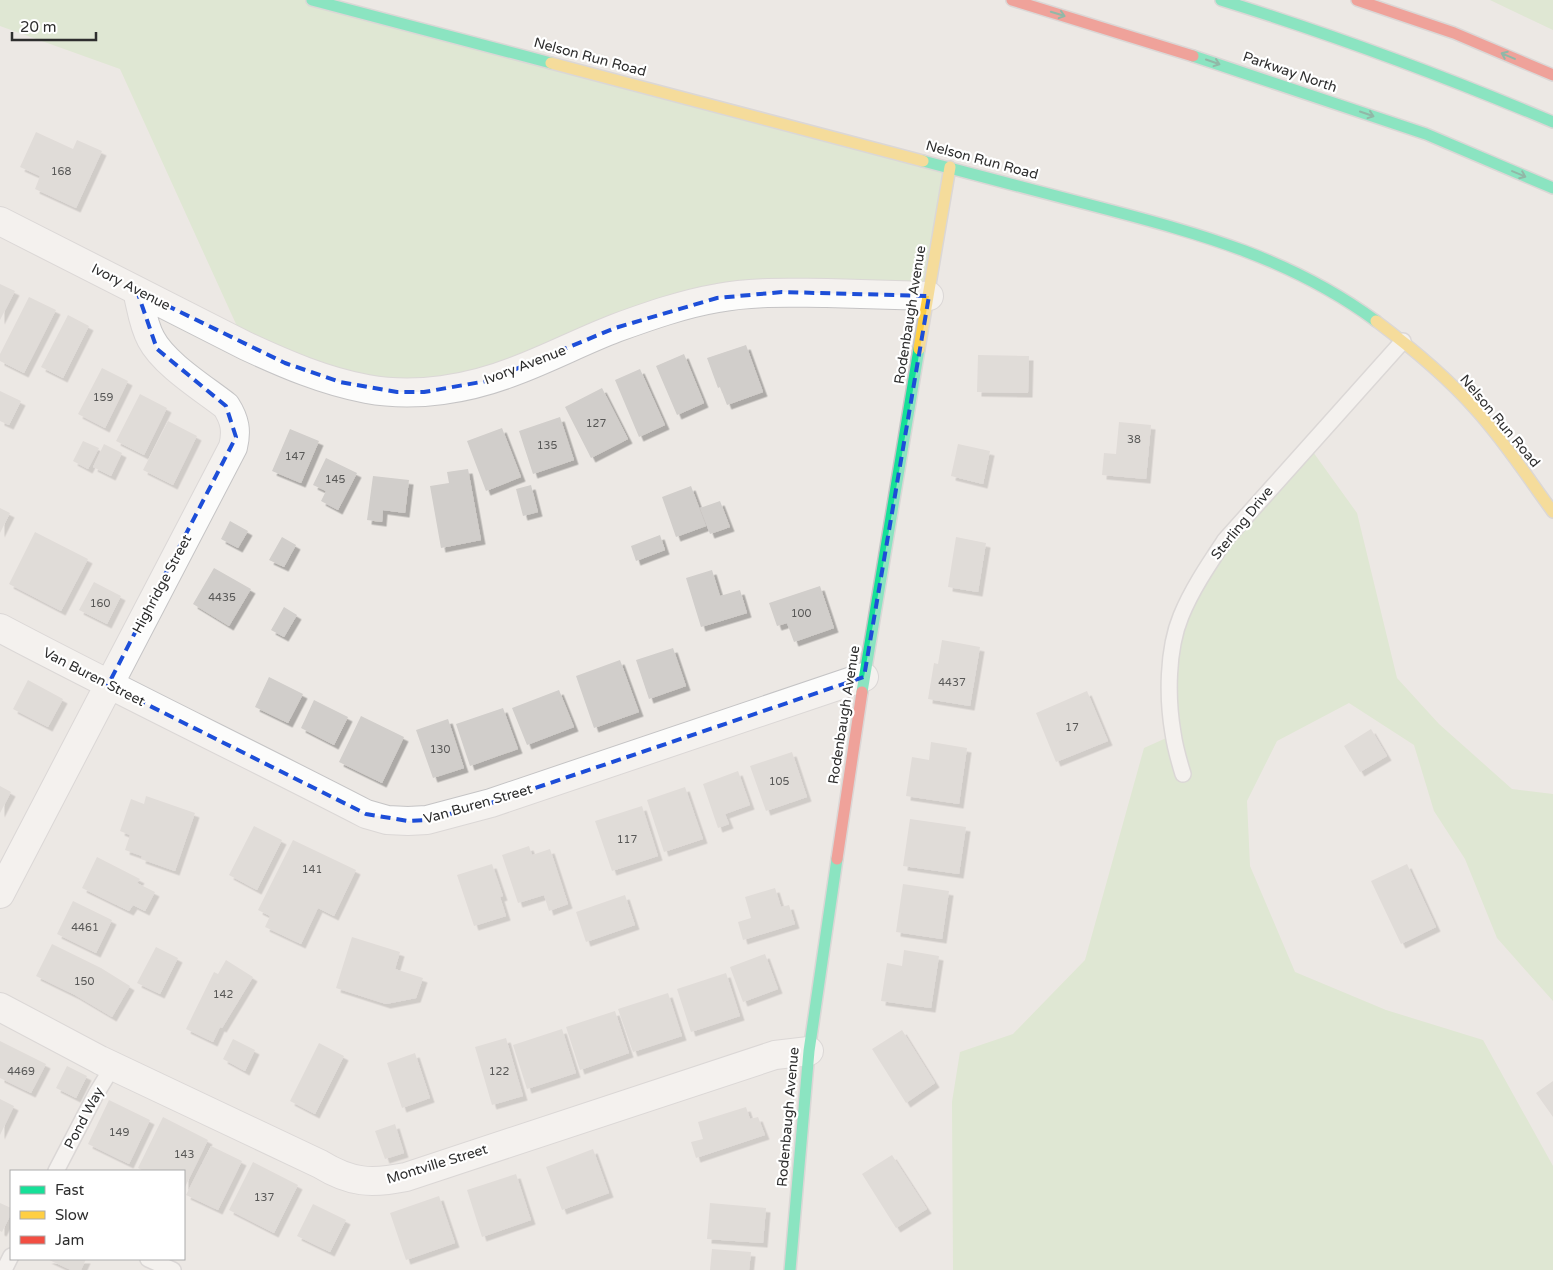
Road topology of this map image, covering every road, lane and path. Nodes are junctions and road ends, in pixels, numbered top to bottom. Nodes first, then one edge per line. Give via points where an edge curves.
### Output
1 (312, 0) edge
2 (1012, 0) edge
3 (1221, 0) edge
4 (1357, 0) edge
5 (1553, 75) edge
6 (1553, 122) edge
7 (950, 167) junction
8 (1553, 188) edge
9 (0, 222) edge
10 (137, 290) junction
11 (929, 296) junction
12 (1403, 341) junction
13 (1553, 512) edge
14 (0, 628) edge
15 (864, 677) junction
16 (108, 685) junction
17 (1183, 774) dead end
18 (0, 894) edge
19 (0, 1007) edge
20 (809, 1051) junction
21 (113, 1066) junction
22 (57, 1170) edge
23 (10, 1258) edge
24 (150, 1260) edge
25 (4, 1270) edge
26 (173, 1270) edge
27 (790, 1270) edge

1 - 7 main road, Nelson Run Road
2 -> 8 main road, Parkway North via 1152,42 1426,134
3 - 6 main road via 1387,56
5 -> 4 main road via 1454,33
7 - 11 main road, Rodenbaugh Avenue
7 - 12 main road, Nelson Run Road via 1182,229 1254,254 1335,294
9 - 10 street, Ivory Avenue
10 - 11 street, Ivory Avenue via 285,363 340,382 397,392 424,392 487,381 616,328 717,298 782,292
10 - 16 street, Highridge Street via 145,324 157,349 226,406 232,416 236,437 221,472
11 - 15 main road, Rodenbaugh Avenue
12 - 13 main road, Nelson Run Road via 1466,399
12 - 17 lane, Sterling Drive via 1224,540 1202,574 1181,617 1172,649 1169,705
14 - 16 street, Van Buren Street
15 - 16 street, Van Buren Street via 491,803 427,820 408,821 366,814
15 - 20 main road, Rodenbaugh Avenue
16 - 18 street, Highridge Street
19 - 21 street, Montville Street
20 - 21 street, Montville Street via 775,1055 415,1174 381,1181 339,1175
20 - 27 main road, Rodenbaugh Avenue
21 - 22 lane, Pond Way
23 - 25 lane
24 - 26 lane

